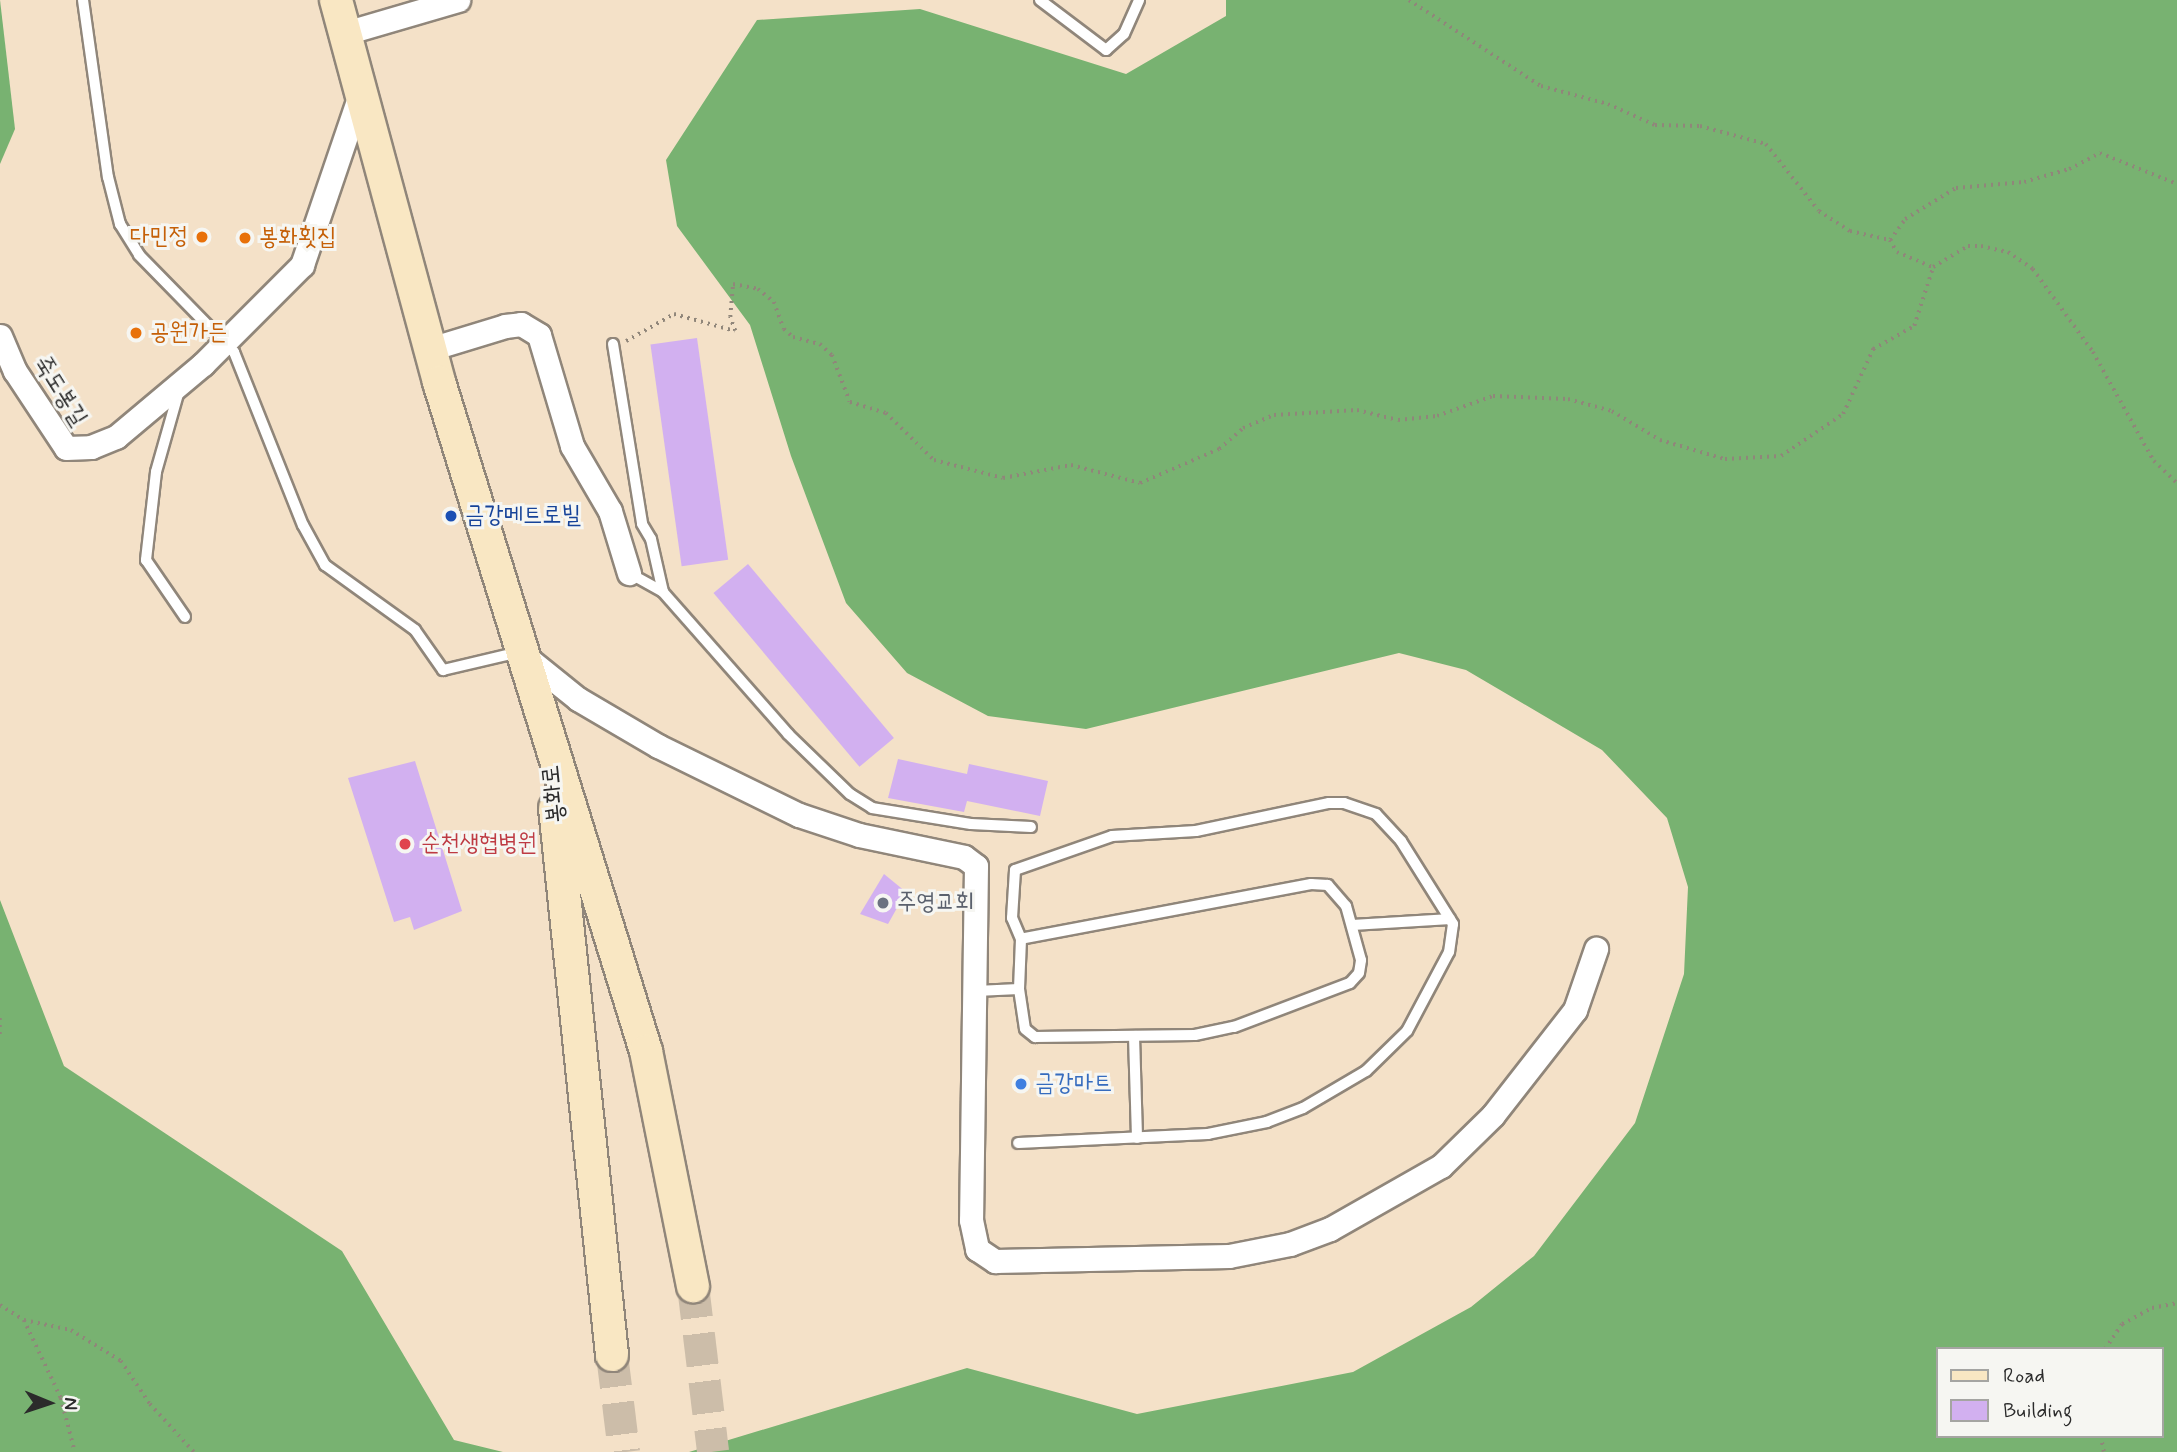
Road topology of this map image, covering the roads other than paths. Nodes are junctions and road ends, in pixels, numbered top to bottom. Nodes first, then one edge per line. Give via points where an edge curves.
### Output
1 (83, 0) edge
2 (336, 0) edge
3 (458, 0) edge
4 (1040, 0) edge
5 (1139, 0) edge
6 (345, 33) junction
7 (361, 92) junction
8 (0, 336) edge
9 (227, 341) junction
10 (613, 346) road end
11 (430, 349) junction
12 (180, 384) junction
13 (629, 573) joint
14 (663, 592) junction
15 (185, 617) dead end
16 (520, 652) junction
17 (549, 747) junction
18 (1031, 827) dead end
19 (1450, 919) junction
20 (1353, 925) junction
21 (1021, 939) junction
22 (1596, 949) dead end
23 (1019, 989) junction
24 (976, 991) junction
25 (1134, 1036) junction
26 (1137, 1138) junction
27 (1018, 1143) dead end
28 (693, 1286) tunnel mouth
29 (612, 1355) tunnel mouth

1 - 9 lane via 108,177 120,224 166,284
2 - 6 main road
3 - 6 street
4 - 5 lane via 1106,50 1125,34
6 - 7 main road
7 - 9 street, 죽도봉길 via 302,265
7 - 11 main road
8 - 12 street, 죽도봉길 via 15,371 66,449 91,447 116,437
9 - 12 street, 죽도봉길
9 - 16 lane via 243,369 303,525 325,565 415,630 443,670
10 - 14 lane via 642,524 652,539
11 - 13 street via 505,326 521,324 539,335 572,446 610,511
11 - 16 main road
12 - 15 lane via 156,472 146,560
13 - 14 lane
14 - 18 lane via 789,734 850,794 872,808 971,824
16 - 17 main road
16 - 24 street via 578,699 658,746 799,815 859,835 964,857 975,866
17 - 28 main road, 봉화로 via 646,1051
17 - 29 main road, 봉화로
19 - 20 lane
19 - 21 lane via 1401,841 1376,814 1345,803 1329,803 1196,831 1112,836 1015,870 1012,918
19 - 26 lane via 1449,952 1430,993 1407,1031 1366,1071 1330,1094 1267,1122 1208,1134
20 - 21 lane via 1346,906 1328,884 1311,884
20 - 25 lane via 1361,960 1359,973 1350,983 1234,1027 1195,1035
21 - 23 lane
22 - 24 street via 1588,981 1561,1031 1493,1115 1441,1166 1330,1229 1290,1244 1229,1256 1010,1262 986,1258 976,1249 971,1235 969,1157
23 - 24 lane
23 - 25 lane via 1025,1029 1035,1037
25 - 26 lane
26 - 27 lane

